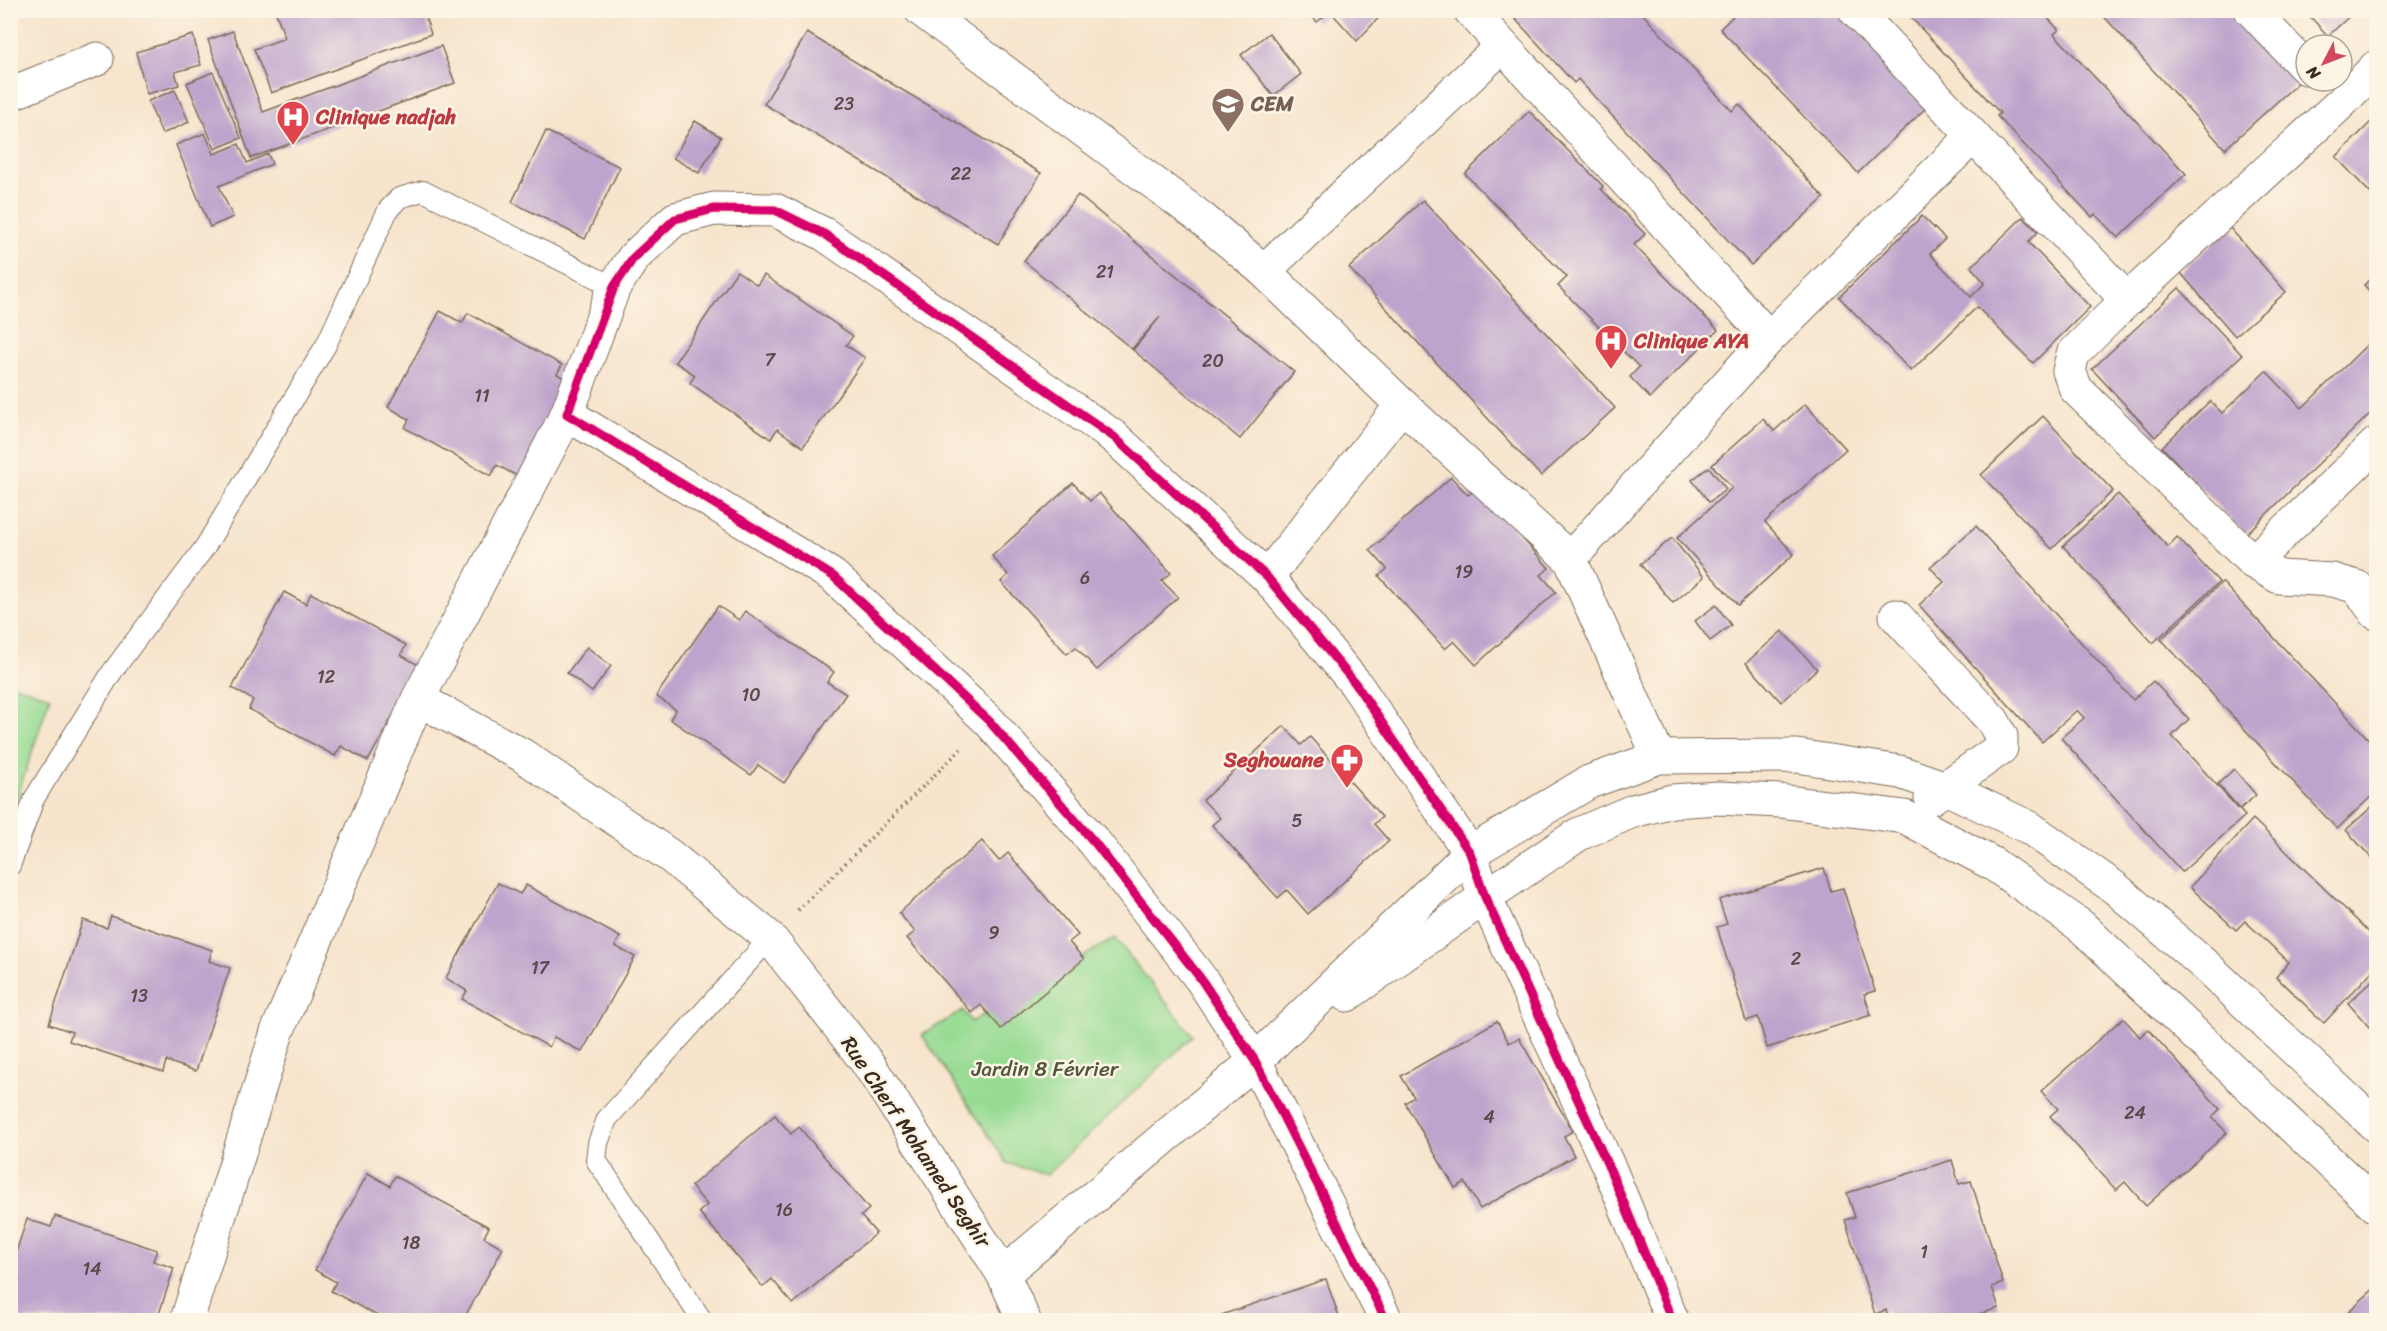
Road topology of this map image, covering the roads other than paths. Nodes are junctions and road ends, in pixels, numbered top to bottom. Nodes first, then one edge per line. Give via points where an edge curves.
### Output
1 (921, 10) edge
2 (1470, 10) edge
3 (1855, 10) edge
4 (2251, 10) edge
5 (1502, 46) junction
6 (2294, 55) edge
7 (97, 59) dead end
8 (2376, 67) edge
9 (2329, 93) edge
10 (10, 94) edge
11 (2340, 104) junction
12 (1972, 137) junction
13 (1264, 272) junction
14 (614, 287) junction
15 (2127, 300) junction
16 (1769, 338) junction
17 (1402, 405) junction
18 (567, 414) junction
19 (2376, 444) edge
20 (1570, 559) junction
21 (2253, 562) junction
22 (1267, 577) junction
23 (2376, 613) edge
24 (1896, 616) dead end
25 (418, 699) junction
26 (1659, 757) junction
27 (1946, 788) junction
28 (1905, 817) junction
29 (1470, 853) junction
30 (10, 866) edge
31 (1485, 897) junction
32 (770, 938) junction
33 (1256, 1060) junction
34 (2376, 1126) edge
35 (2376, 1206) edge
36 (1003, 1274) junction
37 (186, 1320) edge
38 (702, 1320) edge
39 (1024, 1320) edge
40 (1386, 1320) edge
41 (1672, 1320) edge

1 - 13 street via 1200,218
2 - 5 street
3 - 12 street
4 - 6 street
5 - 13 street
5 - 16 street
7 - 10 street
8 - 11 street
9 - 11 street
11 - 15 street
12 - 15 street
12 - 16 street
13 - 17 street
14 - 18 street
14 - 22 street via 634,257 675,219 714,208 775,210 824,234 1114,438
14 - 30 lane via 423,191 399,198 388,210 326,345 205,548 112,672 33,799
15 - 21 street via 2073,354 2069,371 2076,389
16 - 20 street
17 - 20 street
17 - 22 street
18 - 25 street
18 - 33 street via 833,576 989,721 1095,843 1201,979
19 - 21 street
20 - 26 street
21 - 23 street via 2279,577 2333,580 2357,587
22 - 29 street via 1355,683
24 - 27 street via 1993,721 2001,736 2001,748
25 - 32 street, Rue Cherf Mohamed Seghir via 522,755 571,788 670,856
25 - 37 street via 277,1032
26 - 27 street via 1797,756 1900,772
26 - 29 street via 1589,782
27 - 28 street
27 - 34 street via 2031,828 2115,888 2207,967
28 - 31 street via 1780,801 1672,801 1633,811 1580,834
28 - 35 street via 1993,864 2081,926
29 - 31 street
29 - 33 street
31 - 33 street
31 - 41 street via 1611,1172
32 - 36 street, Rue Cherf Mohamed Seghir via 869,1065
32 - 38 lane via 607,1119 598,1143 596,1160
33 - 36 street
33 - 40 street
36 - 39 street, Rue Cherf Mohamed Seghir

